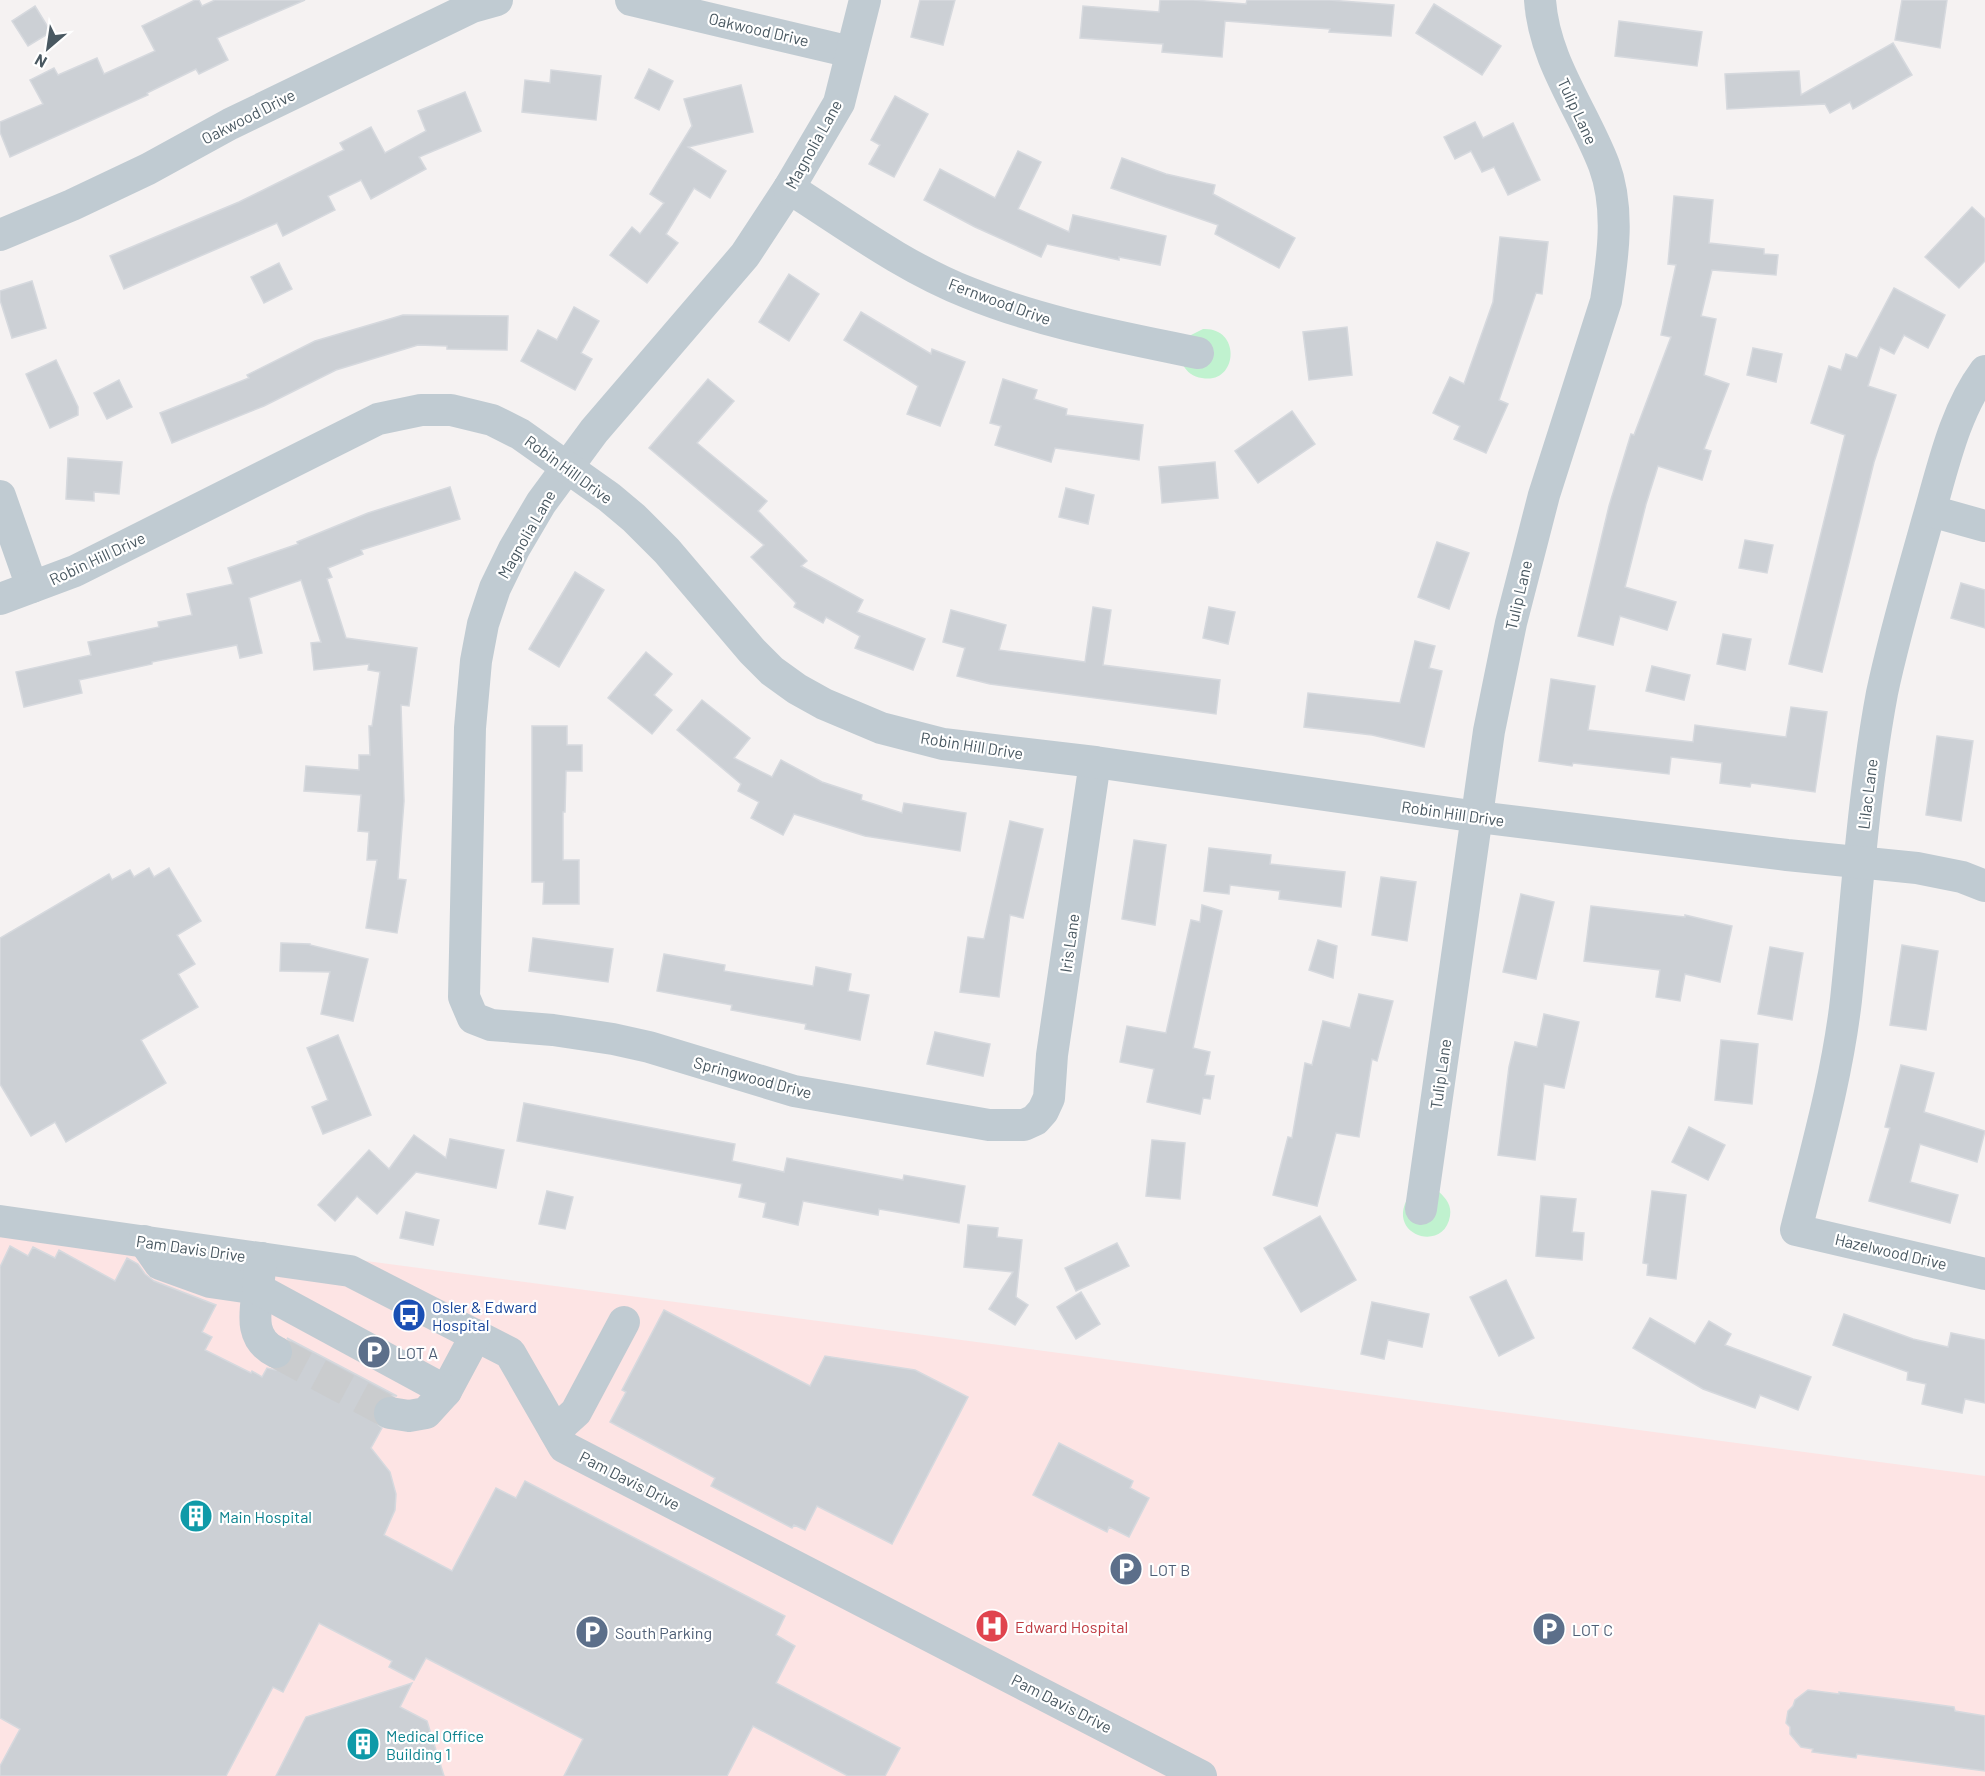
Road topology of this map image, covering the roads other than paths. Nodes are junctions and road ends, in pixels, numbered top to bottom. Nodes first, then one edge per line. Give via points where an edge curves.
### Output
1 (497, 0) edge
2 (631, 0) edge
3 (864, 0) edge
4 (1540, 0) edge
5 (851, 52) junction
6 (789, 188) junction
7 (0, 235) edge
8 (1198, 353) dead end
9 (1985, 371) edge
10 (568, 467) junction
11 (0, 496) edge
12 (1930, 511) junction
13 (1985, 526) edge
14 (32, 587) junction
15 (0, 599) edge
16 (1095, 762) junction
17 (1478, 817) junction
18 (1859, 862) junction
19 (1985, 886) edge
20 (473, 1018) joint
21 (1035, 1120) joint
22 (1421, 1209) dead end
23 (0, 1221) edge
24 (1796, 1230) joint
25 (1985, 1274) edge
26 (265, 1282) junction
27 (624, 1322) dead end
28 (476, 1335) junction
29 (276, 1352) tunnel mouth
30 (446, 1391) junction
31 (390, 1413) tunnel mouth
32 (555, 1431) junction
33 (1201, 1776) edge

1 - 7 street, Oakwood Drive via 472,7 230,124 82,201
2 - 5 street, Oakwood Drive
3 - 5 street, Magnolia Lane
4 - 17 street, Tulip Lane via 1541,18 1562,78 1604,166 1612,196 1612,268 1606,301 1544,495 1511,623 1489,732
5 - 6 street, Magnolia Lane via 839,102
6 - 8 street, Fernwood Drive via 912,265 967,293 1089,331
6 - 10 street, Magnolia Lane via 745,255
9 - 12 street, Lilac Lane via 1959,421
10 - 14 street, Robin Hill Drive via 492,420 451,410 402,413 378,419 331,441 75,571
10 - 16 street, Robin Hill Drive via 634,518 765,664 806,694 848,716 943,744
10 - 20 street, Magnolia Lane via 541,503 495,588 476,661 470,728 464,997
11 - 14 street
12 - 13 street
12 - 18 street, Lilac Lane via 1882,693
14 - 15 street, Robin Hill Drive
16 - 17 street, Robin Hill Drive
16 - 21 street, Iris Lane via 1049,1098
17 - 18 street, Robin Hill Drive
17 - 22 street, Tulip Lane
18 - 19 street, Robin Hill Drive via 1917,868
18 - 24 street, Lilac Lane via 1846,1000 1834,1076
20 - 21 street, Springwood Drive via 491,1025 553,1030 650,1047 794,1091 989,1125 1024,1125
23 - 26 street, Pam Davis Drive via 144,1242
24 - 25 street, Hazelwood Drive
26 - 28 street, Pam Davis Drive via 350,1271
26 - 29 street via 254,1321 260,1338
26 - 30 street via 349,1338
27 - 32 street via 576,1412
28 - 30 street
28 - 32 street, Pam Davis Drive via 510,1353
30 - 31 street via 426,1413
32 - 33 street, Pam Davis Drive via 564,1447

